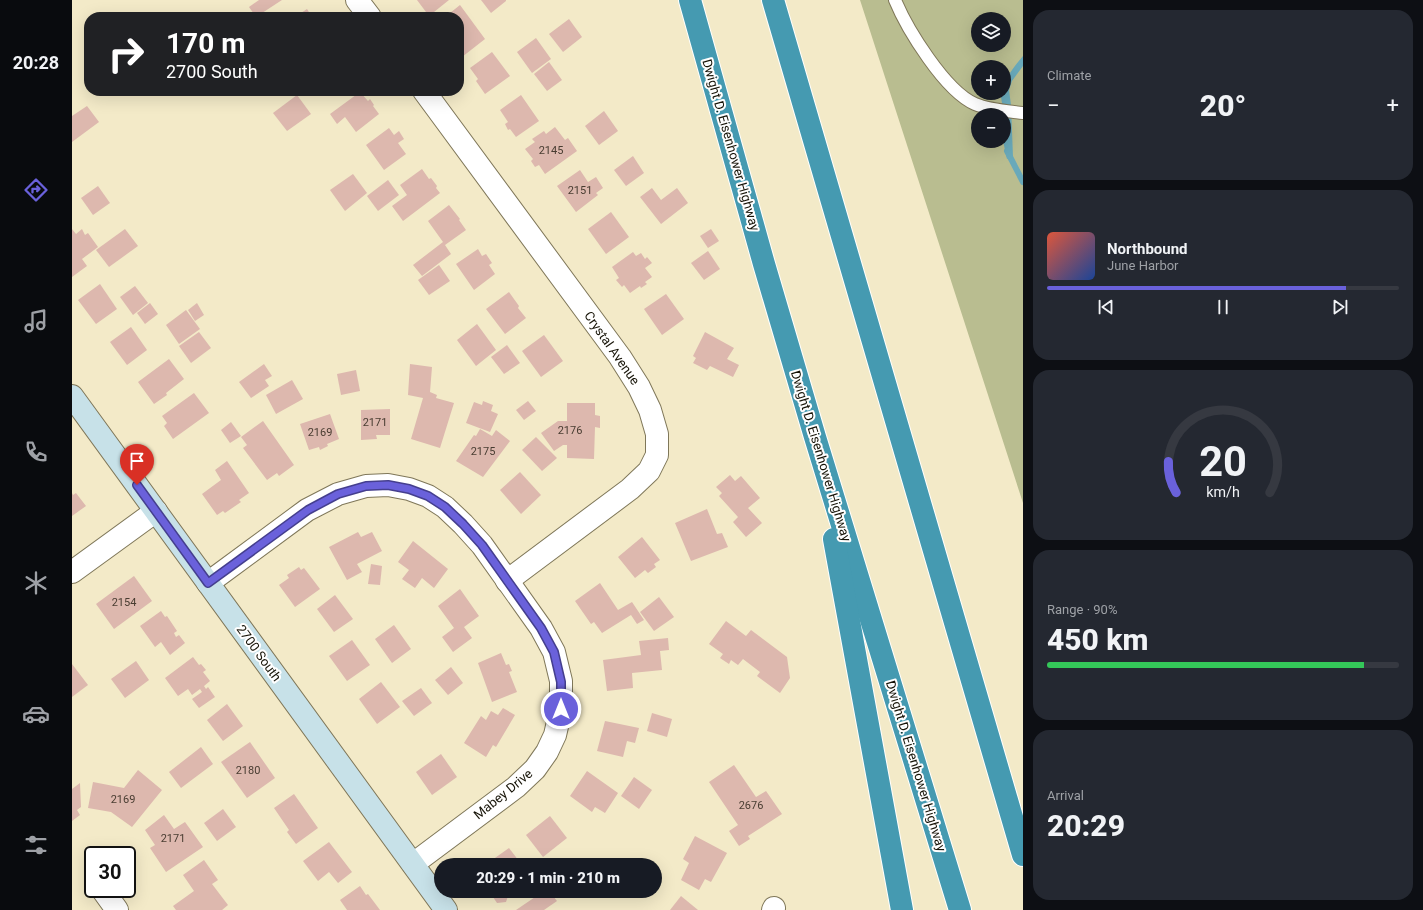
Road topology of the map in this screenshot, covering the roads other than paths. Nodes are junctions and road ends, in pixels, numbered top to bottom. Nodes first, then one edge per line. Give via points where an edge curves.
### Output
1 (358, 0) edge
2 (690, 0) edge
3 (773, 0) edge
4 (895, 0) edge
5 (366, 12) edge
6 (428, 96) edge
7 (1023, 113) edge
8 (72, 396) edge
9 (815, 437) junction
10 (156, 511) junction
11 (72, 572) edge
12 (507, 581) junction
13 (208, 583) junction
14 (1023, 855) edge
15 (413, 864) junction
16 (108, 898) edge
17 (117, 910) edge
18 (446, 910) edge
19 (902, 910) edge
20 (960, 910) edge

1 - 5 street
2 - 9 highway, Dwight D. Eisenhower Highway
3 - 14 highway
4 - 7 lane via 915,38 934,66 965,98 985,107
6 - 12 street, Crystal Avenue via 620,357 645,398 657,434 658,455 649,471 630,489
8 - 10 street, 2700 South
9 - 19 highway
9 - 20 highway, Dwight D. Eisenhower Highway
10 - 11 street
10 - 13 street, 2700 South
12 - 13 street, Mabey Drive via 482,545 445,507 428,496 388,485 366,486 338,494 308,510
12 - 15 street, Mabey Drive via 541,628 554,652 561,682 561,709 555,735 535,769 516,787
13 - 15 street, 2700 South
15 - 18 street, 2700 South
16 - 17 street

